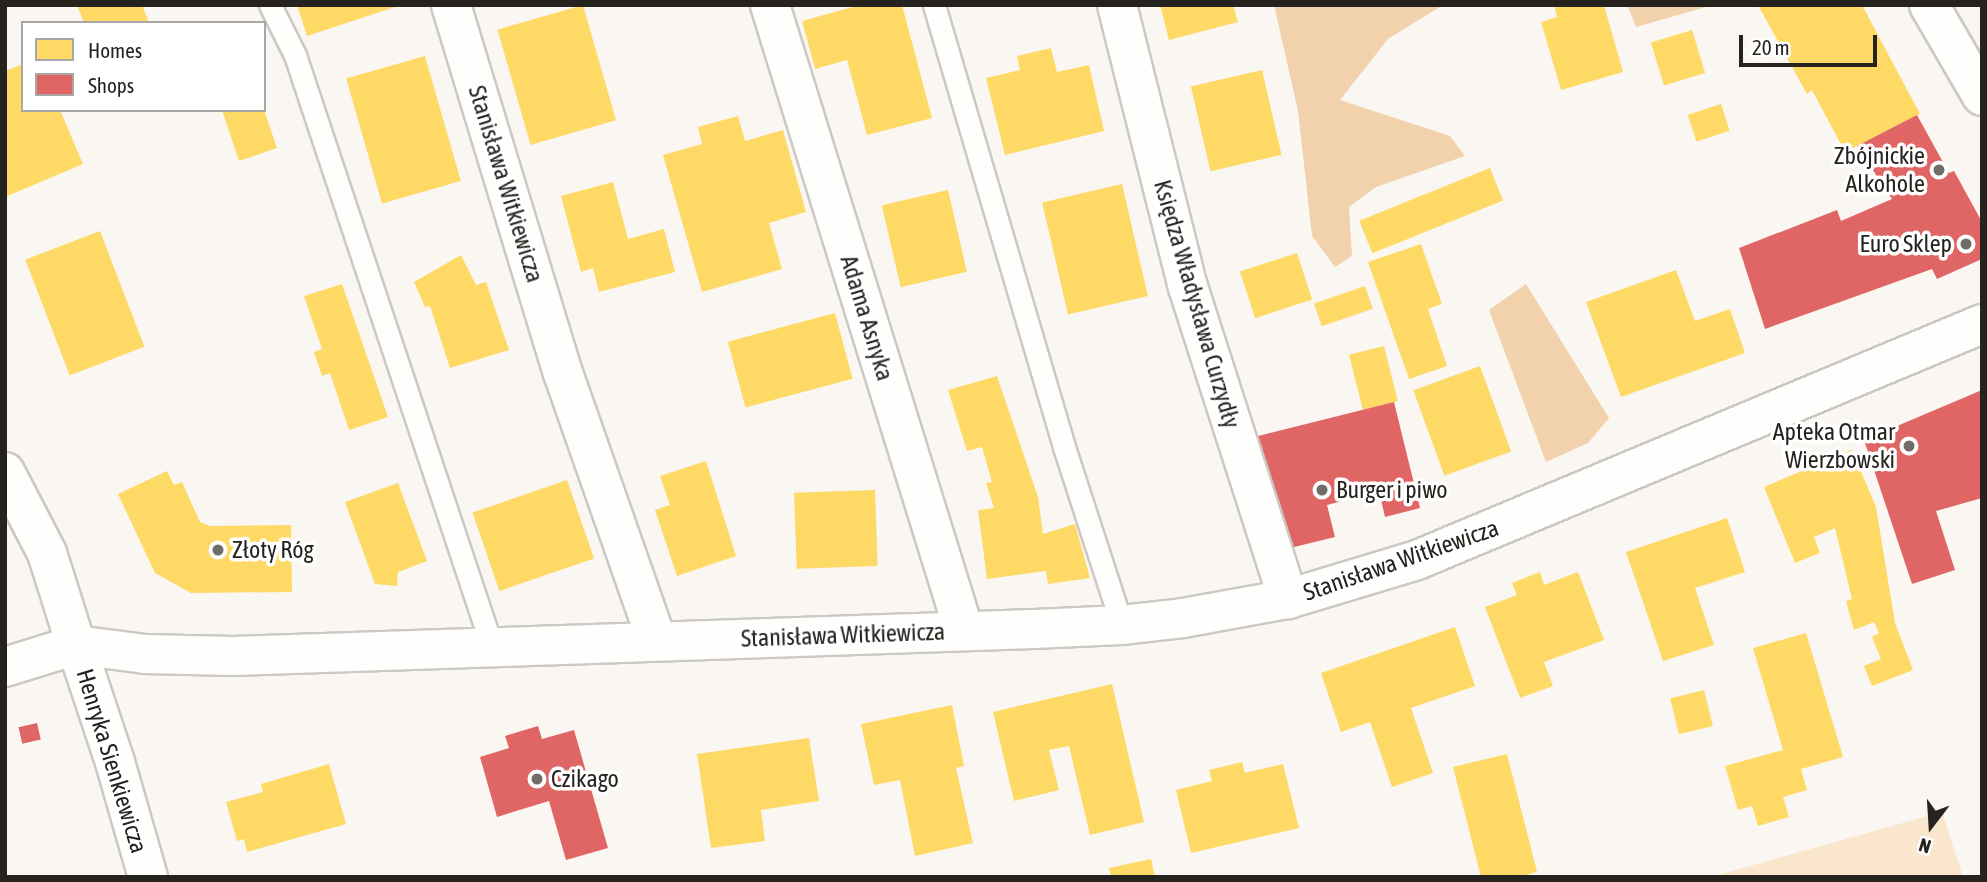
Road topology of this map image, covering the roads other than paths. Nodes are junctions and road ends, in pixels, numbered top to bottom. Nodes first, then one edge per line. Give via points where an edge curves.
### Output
1 (270, 5) edge
2 (451, 5) edge
3 (770, 5) edge
4 (934, 5) edge
5 (1117, 5) edge
6 (1928, 5) edge
7 (1982, 96) edge
8 (1982, 324) edge
9 (5, 472) edge
10 (1288, 599) junction
11 (1122, 625) junction
12 (964, 631) junction
13 (657, 641) junction
14 (76, 645) junction
15 (492, 648) junction
16 (5, 667) edge
17 (148, 877) edge

1 - 15 lane via 295,55
2 - 13 street, Stanisława Witkiewicza via 564,373
3 - 12 street, Adama Asnyka
4 - 11 lane via 1064,447
5 - 10 street, Księdza Władysława Curzydły via 1188,287
6 - 7 street
8 - 10 street, Stanisława Witkiewicza via 1417,560
9 - 14 street, Henryka Sienkiewicza via 47,553
10 - 11 street, Stanisława Witkiewicza
11 - 12 street, Stanisława Witkiewicza
12 - 13 street, Stanisława Witkiewicza
13 - 15 street, Stanisława Witkiewicza
14 - 15 street, Stanisława Witkiewicza via 145,654 233,656
14 - 16 street
14 - 17 street, Henryka Sienkiewicza

